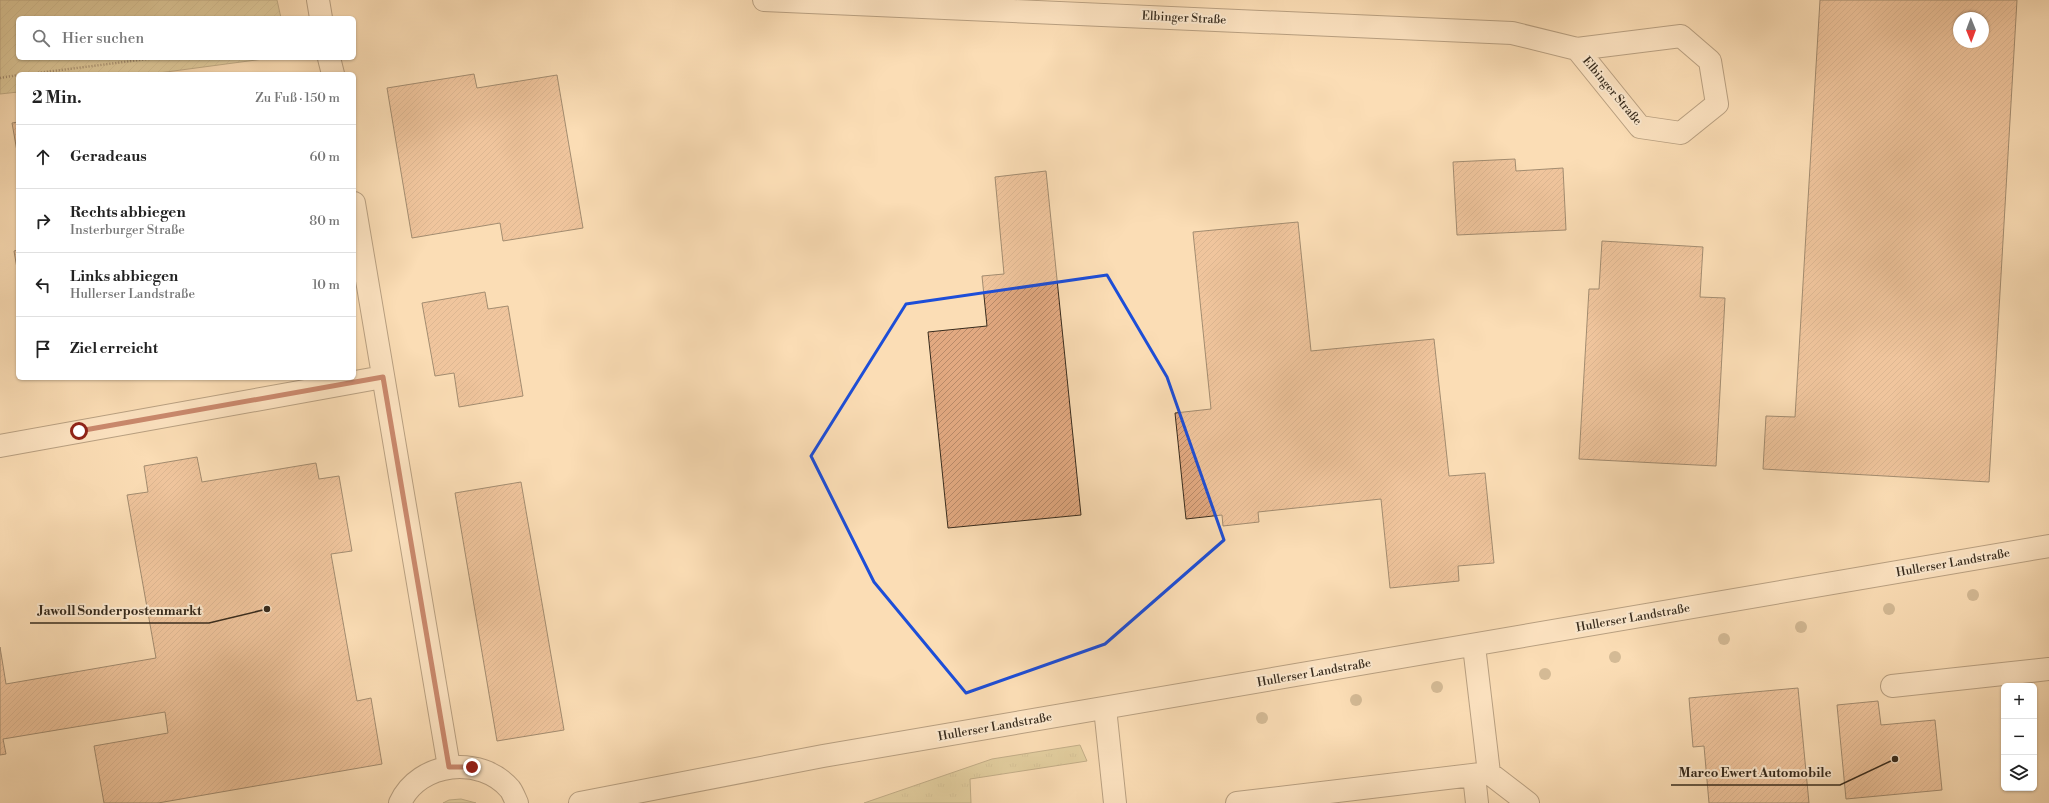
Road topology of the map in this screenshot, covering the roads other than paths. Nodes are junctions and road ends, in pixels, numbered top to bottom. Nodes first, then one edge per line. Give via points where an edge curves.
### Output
1 (318, 0) edge
2 (764, 0) edge
3 (321, 16) edge
4 (1577, 49) junction
5 (330, 60) edge
6 (332, 72) edge
7 (356, 215) edge
8 (383, 377) junction
9 (0, 446) edge
10 (2049, 546) edge
11 (1474, 646) junction
12 (2049, 668) edge
13 (1892, 686) dead end
14 (1105, 708) junction
15 (449, 767) junction
16 (1481, 774) junction
17 (400, 803) edge
18 (517, 803) edge
19 (580, 803) edge
20 (1115, 803) edge
21 (1237, 803) edge
22 (1476, 803) edge
23 (1528, 803) edge

1 - 3 street
2 - 4 street, Elbinger Straße via 1512,32
4 - 4 street, Elbinger Straße via 1681,36 1710,61 1717,104 1681,133 1640,127
5 - 6 street
7 - 8 street
8 - 9 street
8 - 15 street
10 - 11 street, Hullerser Landstraße
11 - 14 street, Hullerser Landstraße
11 - 16 street
12 - 13 street
14 - 19 street, Hullerser Landstraße via 823,756
14 - 20 street
15 - 17 street via 430,773 419,781
15 - 18 street via 472,767 493,775 510,790
16 - 21 street
16 - 22 street
16 - 23 street

